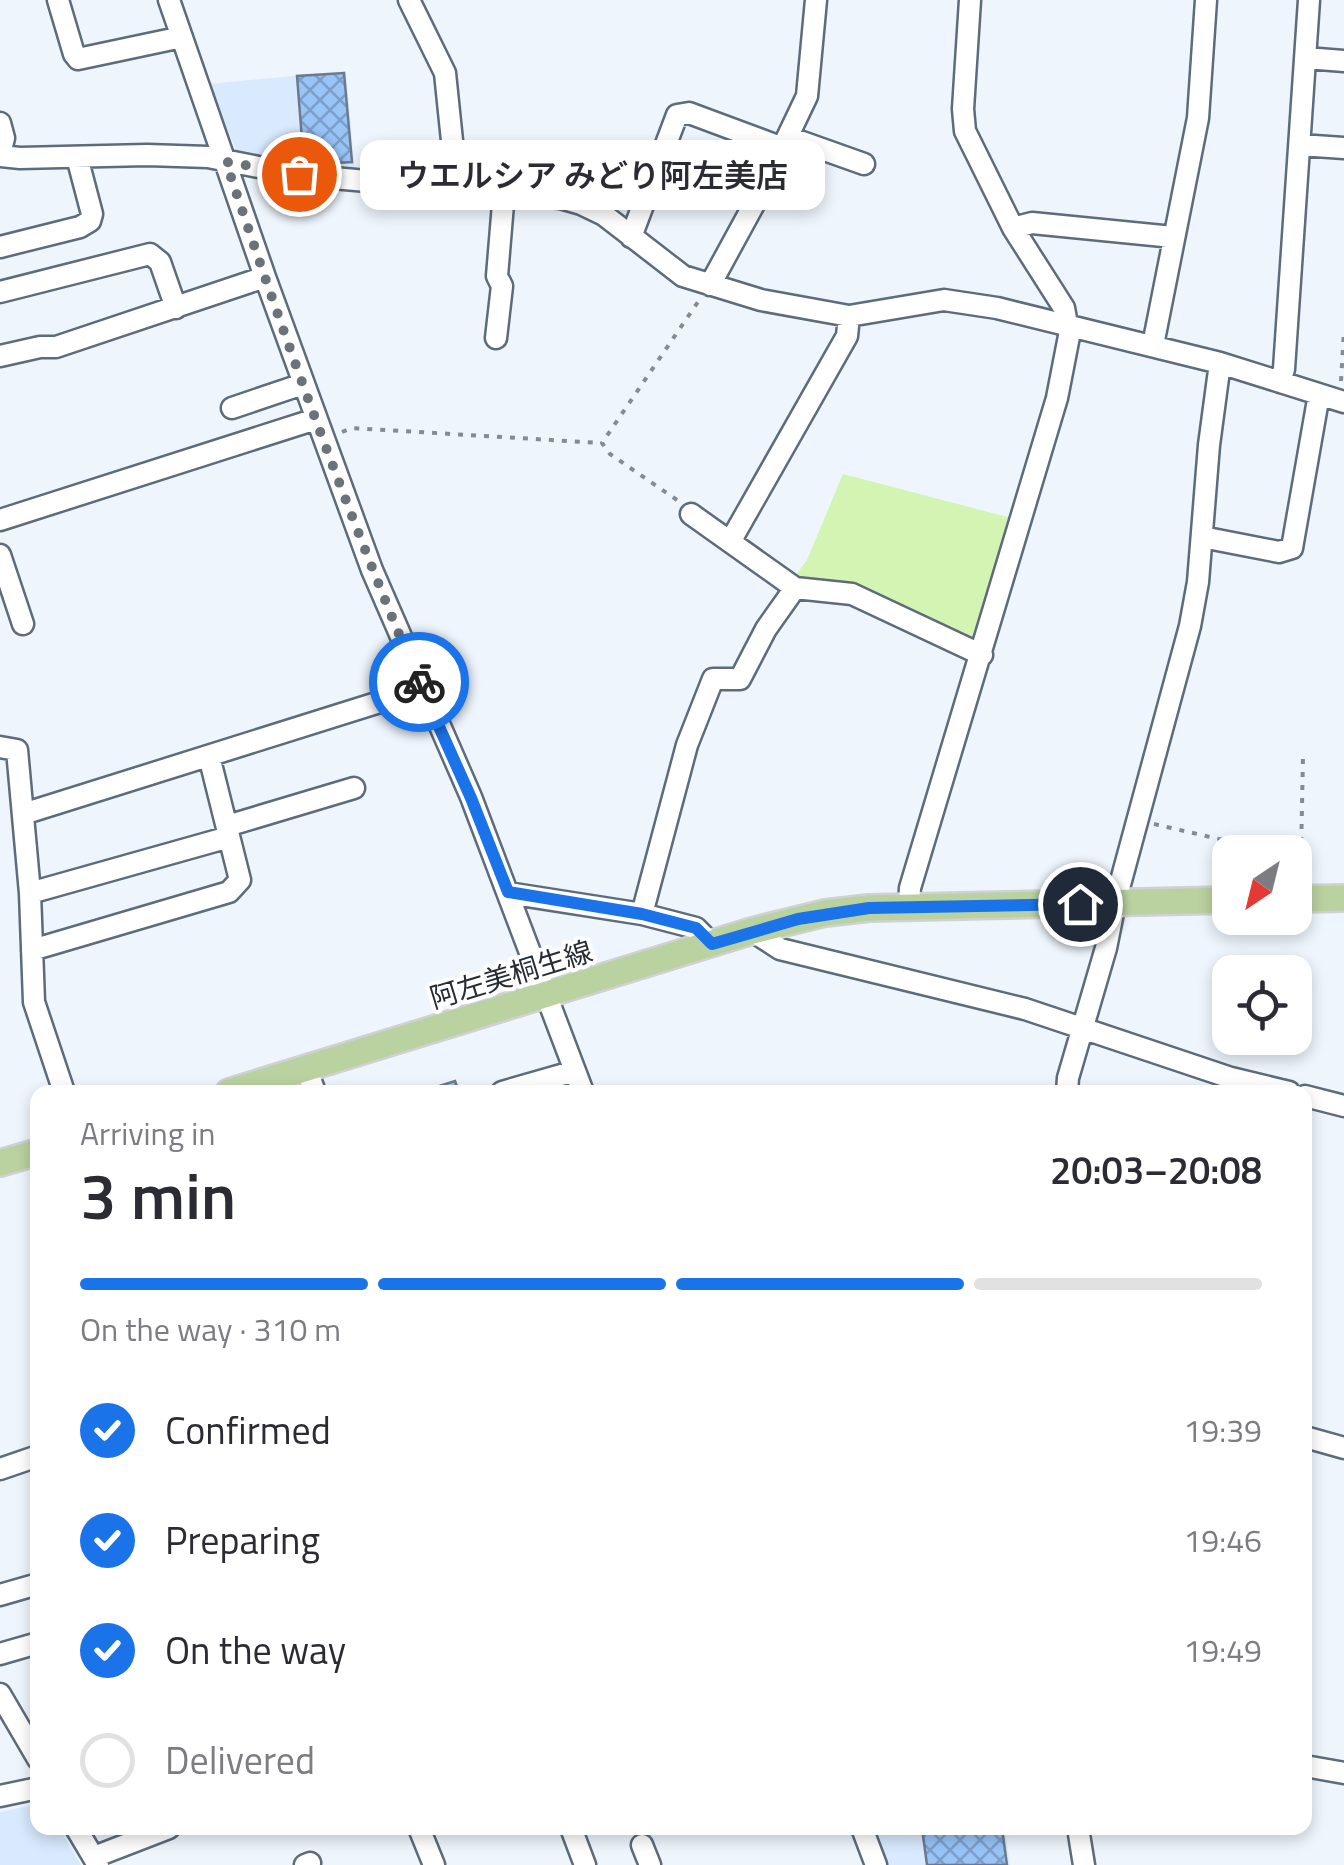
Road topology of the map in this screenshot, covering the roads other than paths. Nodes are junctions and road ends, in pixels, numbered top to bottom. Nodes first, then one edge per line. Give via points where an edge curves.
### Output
1 (58, 0) edge
2 (170, 0) edge
3 (408, 0) edge
4 (816, 0) edge
5 (970, 0) edge
6 (1206, 0) edge
7 (1309, 0) edge
8 (182, 37) junction
9 (1306, 58) junction
10 (1344, 61) edge
11 (0, 122) edge
12 (786, 143) junction
13 (1300, 145) junction
14 (1344, 148) edge
15 (0, 155) edge
16 (78, 158) junction
17 (226, 162) junction
18 (864, 164) dead end
19 (457, 190) junction
20 (504, 192) junction
21 (1014, 228) junction
22 (631, 237) junction
23 (1173, 237) junction
24 (0, 247) edge
25 (264, 277) junction
26 (710, 285) junction
27 (0, 292) edge
28 (176, 308) junction
29 (849, 316) junction
30 (1069, 325) junction
31 (496, 338) dead end
32 (1153, 344) junction
33 (0, 356) edge
34 (1220, 362) junction
35 (1280, 382) junction
36 (304, 384) junction
37 (1343, 392) edge
38 (1319, 394) junction
39 (232, 408) dead end
40 (320, 428) junction
41 (691, 514) road end
42 (0, 520) edge
43 (1202, 537) junction
44 (730, 542) junction
45 (0, 554) edge
46 (795, 588) junction
47 (22, 624) dead end
48 (982, 655) junction
49 (420, 686) junction
50 (0, 746) edge
51 (208, 756) junction
52 (354, 788) dead end
53 (23, 814) junction
54 (228, 831) junction
55 (508, 892) junction
56 (30, 893) junction
57 (1344, 898) edge
58 (1312, 899) edge
59 (1212, 900) edge
60 (1115, 903) junction
61 (909, 906) junction
62 (642, 914) junction
63 (752, 932) junction
64 (712, 944) junction
65 (32, 950) junction
66 (547, 994) junction
67 (1083, 1029) junction
68 (574, 1071) junction
69 (310, 1080) edge
70 (62, 1085) edge
71 (276, 1085) edge
72 (526, 1085) edge
73 (580, 1085) edge
74 (1069, 1085) edge
75 (1258, 1085) edge
76 (1312, 1098) edge
77 (1344, 1106) edge
78 (30, 1154) edge
79 (0, 1163) edge
80 (1312, 1439) edge
81 (1344, 1448) edge
82 (30, 1459) edge
83 (0, 1469) edge
84 (30, 1587) edge
85 (0, 1596) edge
86 (30, 1645) edge
87 (0, 1654) edge
88 (0, 1694) edge
89 (30, 1745) edge
90 (1312, 1767) edge
91 (1344, 1773) edge
92 (30, 1790) edge
93 (0, 1796) edge
94 (80, 1835) edge
95 (154, 1835) edge
96 (422, 1835) edge
97 (574, 1835) edge
98 (863, 1835) edge
99 (1079, 1835) edge
100 (96, 1861) edge
101 (869, 1863) edge
102 (434, 1865) edge
103 (585, 1865) edge
104 (1084, 1865) edge

1 - 8 street via 78,59
2 - 8 street
3 - 19 street via 445,73
4 - 12 street via 807,96
5 - 21 street via 964,131
6 - 23 street via 1198,118
7 - 9 street
8 - 17 street
9 - 10 street
9 - 13 street
11 - 15 street
12 - 18 street
12 - 22 street via 677,115
12 - 26 street
13 - 14 street
13 - 35 street
15 - 16 street
16 - 17 street
16 - 24 street via 90,221
17 - 19 street
17 - 25 street
19 - 20 street
20 - 22 street via 581,204
20 - 31 street
21 - 23 street via 1032,223
21 - 30 street
22 - 26 street via 683,276
23 - 32 street
25 - 28 street
25 - 36 street
26 - 29 street
27 - 28 street via 150,254 160,262
28 - 33 street via 56,348
29 - 30 street via 944,300
29 - 44 street via 848,336
30 - 32 street
30 - 48 street via 1056,398
32 - 34 street
34 - 35 street
34 - 43 street
35 - 38 street
36 - 39 street
36 - 40 street
37 - 38 street
38 - 43 street via 1292,548 1279,552
40 - 42 street
40 - 49 street
41 - 44 street
43 - 60 street via 1190,626
44 - 46 street
45 - 47 street
46 - 48 street via 852,594
46 - 62 street via 740,679 713,679 706,692
48 - 61 street
49 - 51 street
49 - 55 street
50 - 53 street via 17,750
51 - 53 street
51 - 54 street
52 - 54 street
53 - 56 street
54 - 56 street
54 - 65 street via 240,880 230,892
55 - 62 street
55 - 66 street
56 - 65 street
57 - 58 main road
59 - 60 main road, 阿左美桐生線
60 - 61 main road, 阿左美桐生線
60 - 67 street
61 - 63 main road, 阿左美桐生線 via 825,913
62 - 64 street via 696,928
63 - 64 main road, 阿左美桐生線
63 - 67 street via 780,950 1006,1003
64 - 66 main road, 阿左美桐生線
65 - 70 street via 34,1002
66 - 68 street
66 - 69 main road, 阿左美桐生線
67 - 74 street
67 - 75 street
68 - 72 street
68 - 73 street
69 - 71 main road, 阿左美桐生線
76 - 77 street
78 - 79 main road
80 - 81 street
82 - 83 street
84 - 85 street
86 - 87 street
88 - 89 street
90 - 91 street
92 - 93 street
94 - 100 street
95 - 100 street
96 - 102 street
97 - 103 street
98 - 101 street
99 - 104 street

